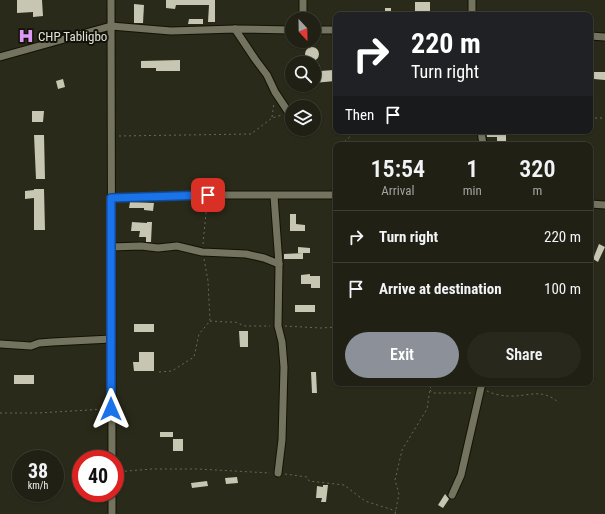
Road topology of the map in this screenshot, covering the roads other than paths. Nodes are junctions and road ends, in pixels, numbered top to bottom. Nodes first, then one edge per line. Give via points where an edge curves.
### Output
1 (111, 0) edge
2 (303, 0) edge
3 (472, 0) edge
4 (304, 12) edge
5 (472, 12) edge
6 (111, 26) junction
7 (235, 29) junction
8 (285, 30) edge
9 (321, 30) edge
10 (333, 30) edge
11 (593, 36) edge
12 (605, 37) edge
13 (0, 57) edge
14 (285, 107) edge
15 (274, 196) junction
16 (333, 196) edge
17 (111, 198) junction
18 (593, 204) edge
19 (605, 205) edge
20 (111, 247) junction
21 (279, 264) junction
22 (111, 339) junction
23 (0, 344) edge
24 (481, 388) edge
25 (112, 450) edge
26 (278, 474) road end
27 (452, 495) dead end
28 (112, 502) edge
29 (112, 514) edge

1 - 6 street
2 - 4 street
3 - 5 street
6 - 7 street via 171,31
6 - 13 street
6 - 17 street
7 - 8 street
7 - 14 street via 267,75
9 - 10 street
11 - 12 street
15 - 16 street
15 - 17 street
15 - 21 street
17 - 20 street
18 - 19 street
20 - 21 street via 177,246 202,252 246,254
20 - 22 street
21 - 26 street via 278,326 284,367 282,440
22 - 23 street via 39,343 31,346
22 - 25 street
24 - 27 street via 460,476
28 - 29 street

